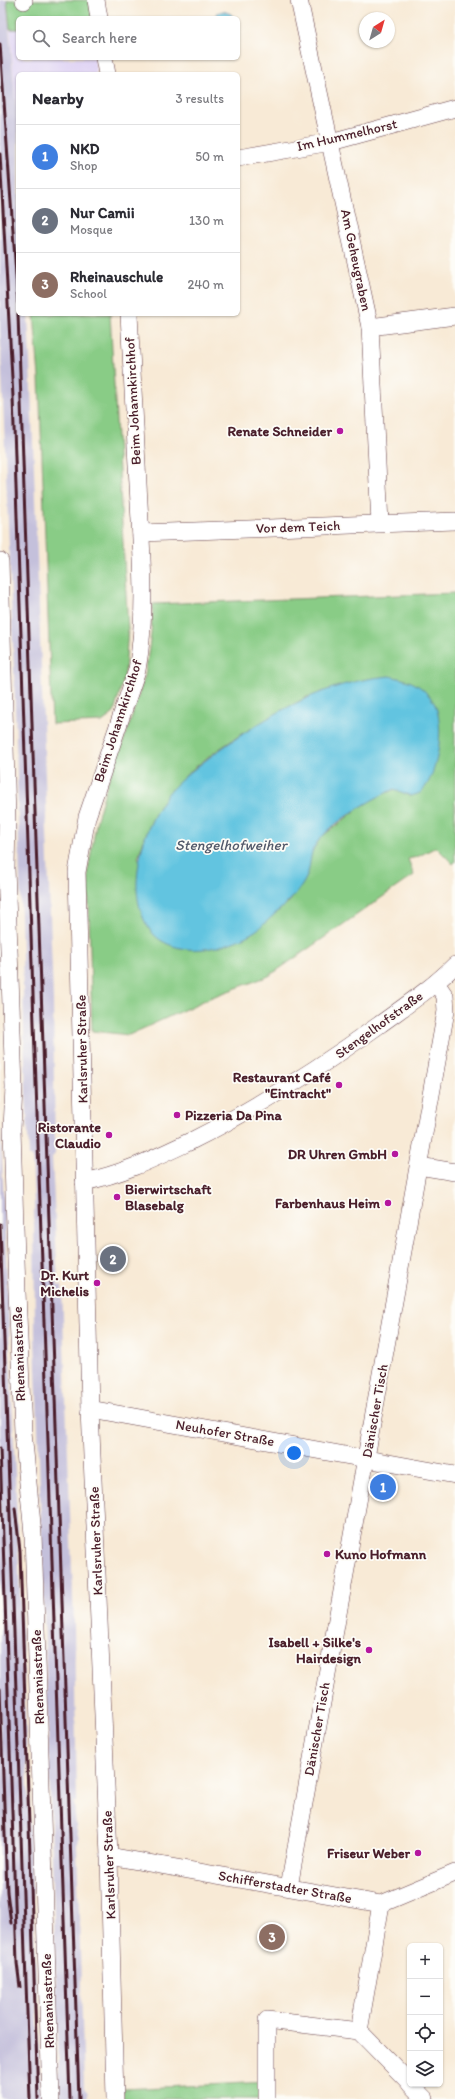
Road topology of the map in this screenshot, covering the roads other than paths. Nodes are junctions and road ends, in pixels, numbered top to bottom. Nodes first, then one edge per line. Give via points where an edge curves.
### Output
1 (96, 0) edge
2 (299, 0) edge
3 (99, 16) edge
4 (104, 60) edge
5 (107, 72) edge
6 (455, 108) edge
7 (331, 142) junction
8 (240, 158) edge
9 (129, 316) edge
10 (455, 316) edge
11 (370, 327) junction
12 (455, 520) edge
13 (380, 523) junction
14 (141, 533) junction
15 (0, 561) edge
16 (3, 868) edge
17 (455, 965) edge
18 (81, 982) joint
19 (436, 983) junction
20 (419, 1166) junction
21 (455, 1172) edge
22 (84, 1182) junction
23 (90, 1409) junction
24 (367, 1459) junction
25 (455, 1475) edge
26 (109, 1856) junction
27 (455, 1873) edge
28 (289, 1887) junction
29 (381, 1904) junction
30 (359, 2031) junction
31 (407, 2081) edge
32 (413, 2087) edge
33 (51, 2099) edge
34 (115, 2099) edge
35 (267, 2099) edge
36 (425, 2099) edge

1 - 3 street
2 - 7 street, Am Geheugraben
4 - 5 street
6 - 7 street, Im Hummelhorst
7 - 8 street, Im Hummelhorst
7 - 11 street, Am Geheugraben
9 - 14 street, Beim Johannkirchhof
10 - 11 street
11 - 13 street, Am Geheugraben
12 - 13 street, Vor dem Teich
13 - 14 street, Vor dem Teich
14 - 18 street, Beim Johannkirchhof via 143,625 137,670 87,817 77,872
15 - 16 street, Rhenaniastraße via 7,820
16 - 33 street, Rhenaniastraße via 14,1087 12,1129 23,1432 33,1534
17 - 19 street, Stengelhofstraße
18 - 22 street, Karlsruher Straße
19 - 20 street, Dänischer Tisch via 445,996 446,1011
19 - 22 street, Stengelhofstraße via 341,1053 235,1118 151,1160 112,1176
20 - 21 street
20 - 24 street, Dänischer Tisch
22 - 23 street, Karlsruher Straße
23 - 24 street, Neuhofer Straße
23 - 26 street, Karlsruher Straße
24 - 25 street, Neuhofer Straße
24 - 28 street, Dänischer Tisch
26 - 28 street, Schifferstadter Straße
26 - 34 street, Karlsruher Straße
27 - 29 street
28 - 29 street, Schifferstadter Straße
29 - 30 street
30 - 31 street
30 - 35 street via 267,2020
32 - 36 street

